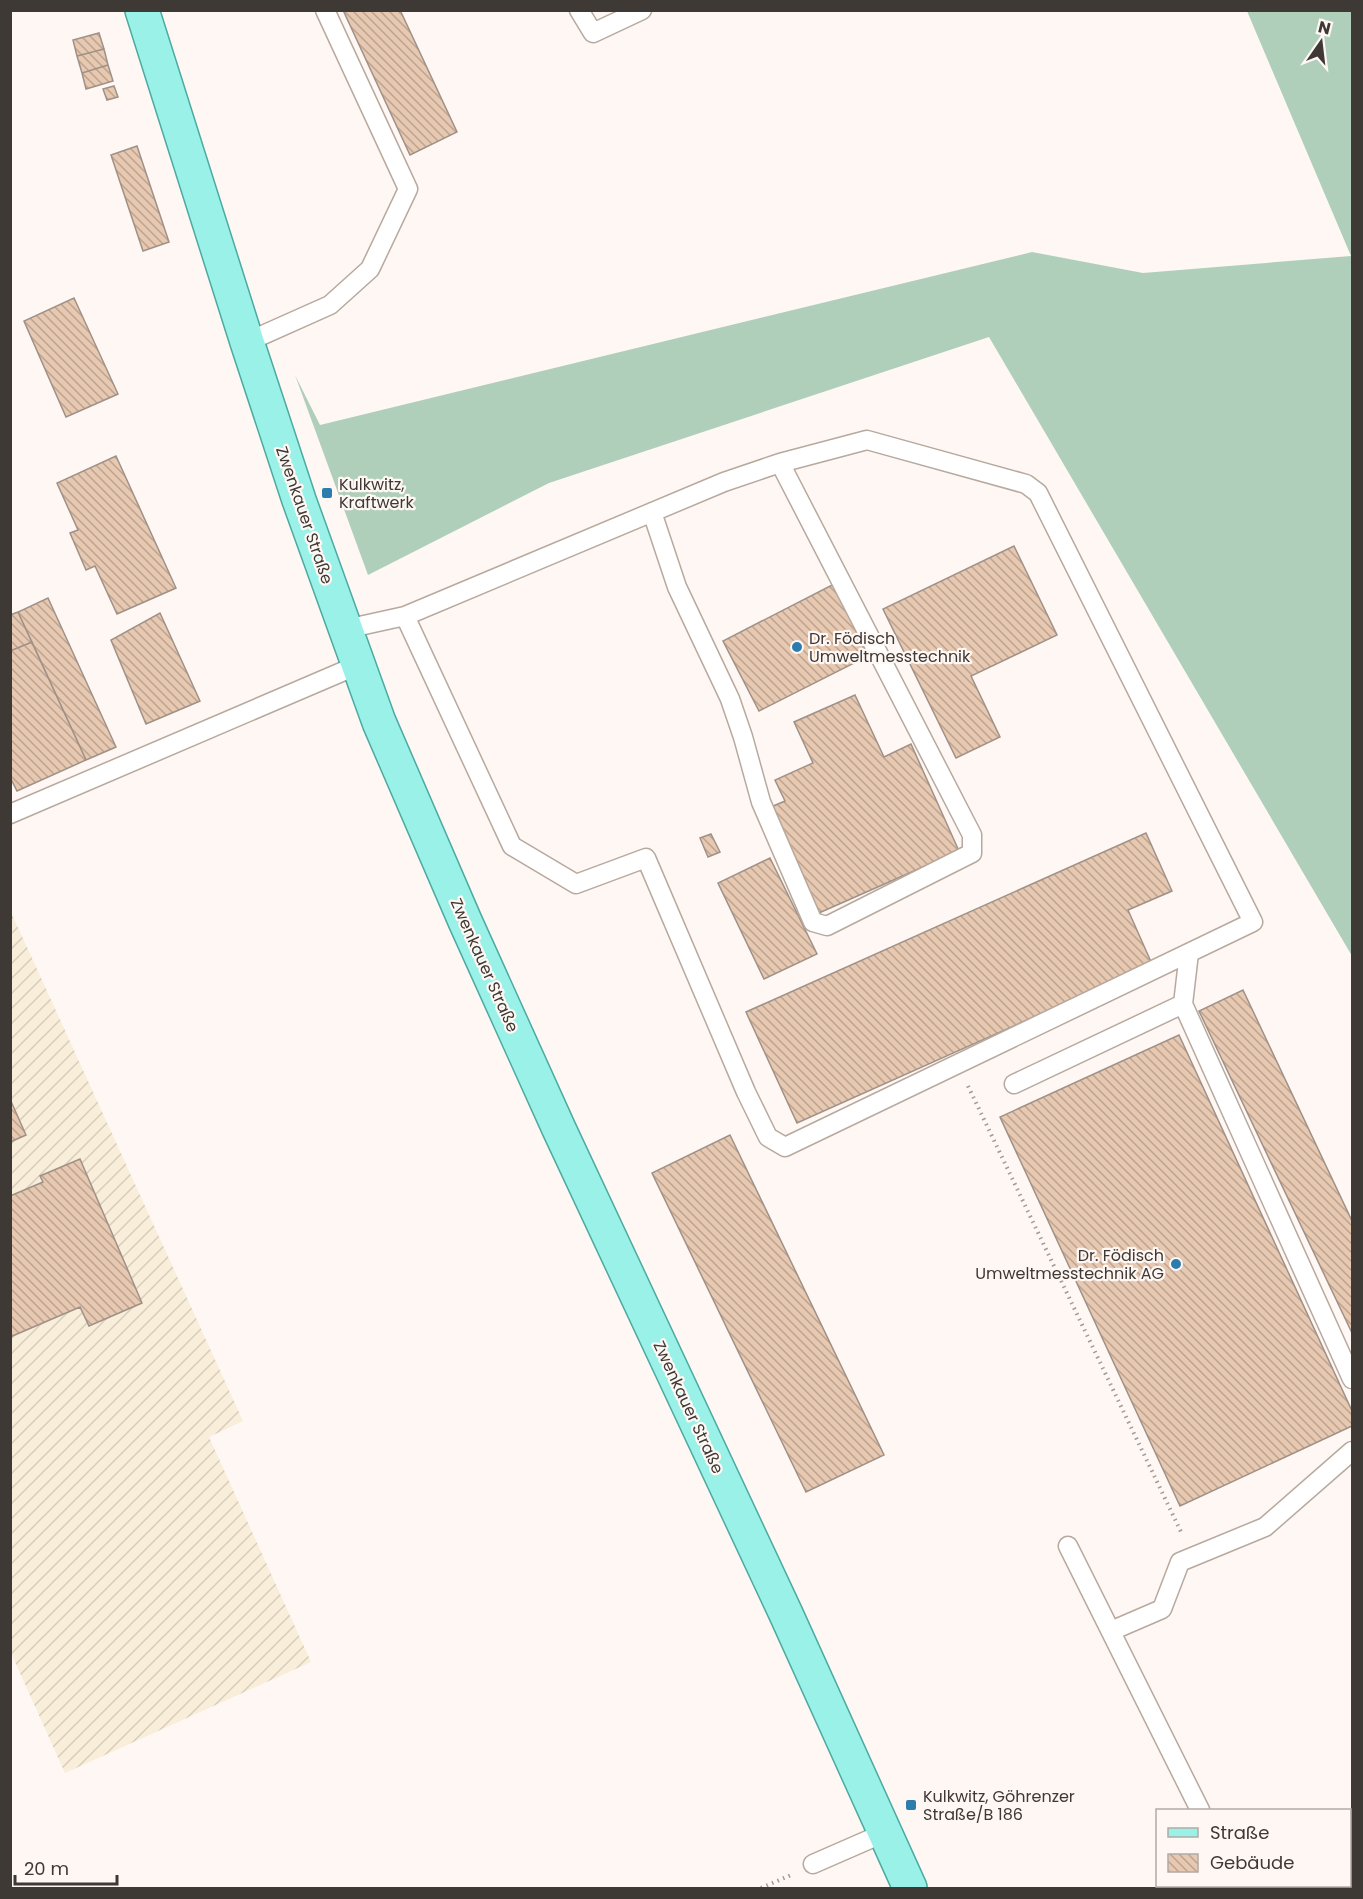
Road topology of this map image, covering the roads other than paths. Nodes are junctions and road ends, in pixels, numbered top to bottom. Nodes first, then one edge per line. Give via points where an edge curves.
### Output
1 (142, 10) edge
2 (325, 10) edge
3 (579, 10) edge
4 (642, 10) edge
5 (247, 342) junction
6 (780, 463) junction
7 (652, 512) junction
8 (405, 616) junction
9 (346, 629) junction
10 (358, 665) junction
11 (10, 814) edge
12 (1189, 953) junction
13 (1183, 1004) junction
14 (1014, 1084) dead end
15 (1353, 1379) edge
16 (1353, 1451) edge
17 (1068, 1546) dead end
18 (1111, 1631) junction
19 (1200, 1809) edge
20 (884, 1833) junction
21 (813, 1864) dead end
22 (910, 1888) edge

1 - 5 main road, Zwenkauer Straße
2 - 5 lane via 408,189 369,269 330,305
3 - 4 lane via 593,33
5 - 9 main road, Zwenkauer Straße
6 - 7 lane
6 - 7 lane via 972,835 972,853 827,926 813,922 761,802 730,699 677,587
6 - 12 lane via 867,440 1026,484 1038,493 1253,922
7 - 8 lane
8 - 9 lane
8 - 12 lane via 512,846 576,884 646,858 746,1092 768,1137 784,1147
9 - 10 main road, Zwenkauer Straße
10 - 11 lane
10 - 20 main road, Zwenkauer Straße via 465,921
12 - 13 lane
13 - 14 lane
13 - 15 lane
16 - 18 lane via 1265,1527 1180,1562 1162,1609
17 - 18 lane
18 - 19 lane
20 - 21 lane
20 - 22 main road, Zwenkauer Straße

